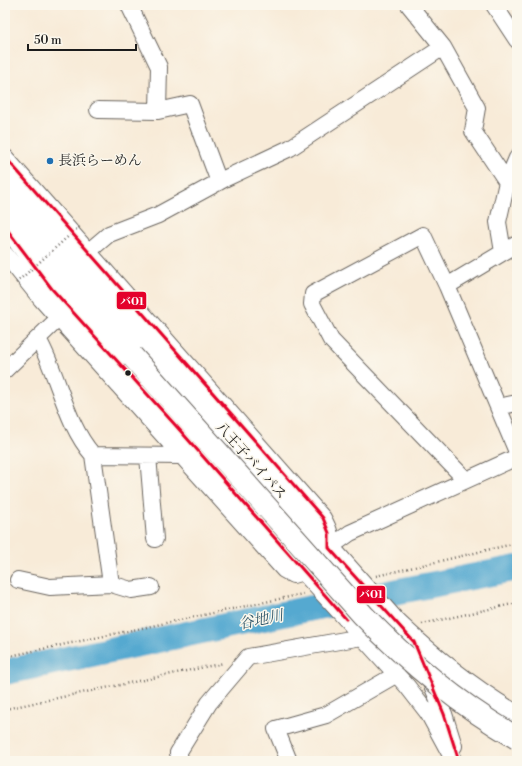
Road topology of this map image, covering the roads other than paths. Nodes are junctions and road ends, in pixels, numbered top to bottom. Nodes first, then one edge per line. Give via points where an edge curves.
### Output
1 (129, 5) edge
2 (409, 5) edge
3 (494, 5) edge
4 (517, 40) edge
5 (443, 47) junction
6 (98, 110) dead end
7 (158, 111) junction
8 (5, 157) edge
9 (517, 158) edge
10 (219, 182) junction
11 (507, 182) junction
12 (5, 184) edge
13 (5, 214) edge
14 (5, 227) edge
15 (517, 244) edge
16 (89, 251) junction
17 (502, 252) junction
18 (5, 254) edge
19 (448, 286) junction
20 (47, 294) junction
21 (59, 318) junction
22 (38, 339) junction
23 (5, 370) edge
24 (517, 403) edge
25 (498, 407) junction
26 (517, 452) edge
27 (93, 455) junction
28 (148, 456) junction
29 (183, 456) junction
30 (517, 457) edge
31 (466, 480) junction
32 (155, 539) dead end
33 (329, 548) junction
34 (303, 572) junction
35 (18, 580) dead end
36 (111, 584) junction
37 (151, 587) dead end
38 (404, 632) junction
39 (360, 635) junction
40 (397, 674) junction
41 (517, 717) edge
42 (517, 738) edge
43 (181, 761) edge
44 (289, 761) edge
45 (454, 761) edge
46 (459, 761) edge

1 - 7 street via 160,67
2 - 5 street
3 - 4 street
5 - 10 street via 290,148
5 - 11 street via 477,108 473,131
6 - 7 street
7 - 10 street via 190,104
8 - 16 street
9 - 11 street
10 - 16 street via 158,215 109,234
11 - 17 street via 498,222
12 - 33 highway, 八王子バイパス
13 - 42 highway, 八王子バイパス, bridge via 384,637 448,692
14 - 20 street
15 - 17 street
16 - 33 street via 323,518 329,529
17 - 19 street
18 - 20 street
19 - 25 street
19 - 31 street via 423,235 313,294 312,304 331,340
20 - 21 street
20 - 34 street via 177,427
21 - 22 street
21 - 29 street
22 - 23 street
22 - 27 street via 49,358 81,438
24 - 25 street
25 - 26 street
27 - 28 street
27 - 36 street
28 - 29 street
28 - 32 street
29 - 34 street via 284,570 293,575
30 - 31 street
31 - 33 street via 350,533
33 - 34 street
33 - 38 highway, 八王子バイパス
34 - 39 street
35 - 36 street via 50,587
36 - 37 street via 131,590
38 - 41 highway, 八王子バイパス via 465,682
38 - 46 street via 444,714
39 - 40 street
39 - 43 street via 248,657 209,703 178,753
40 - 44 street via 326,716 276,729
40 - 45 street via 428,713

